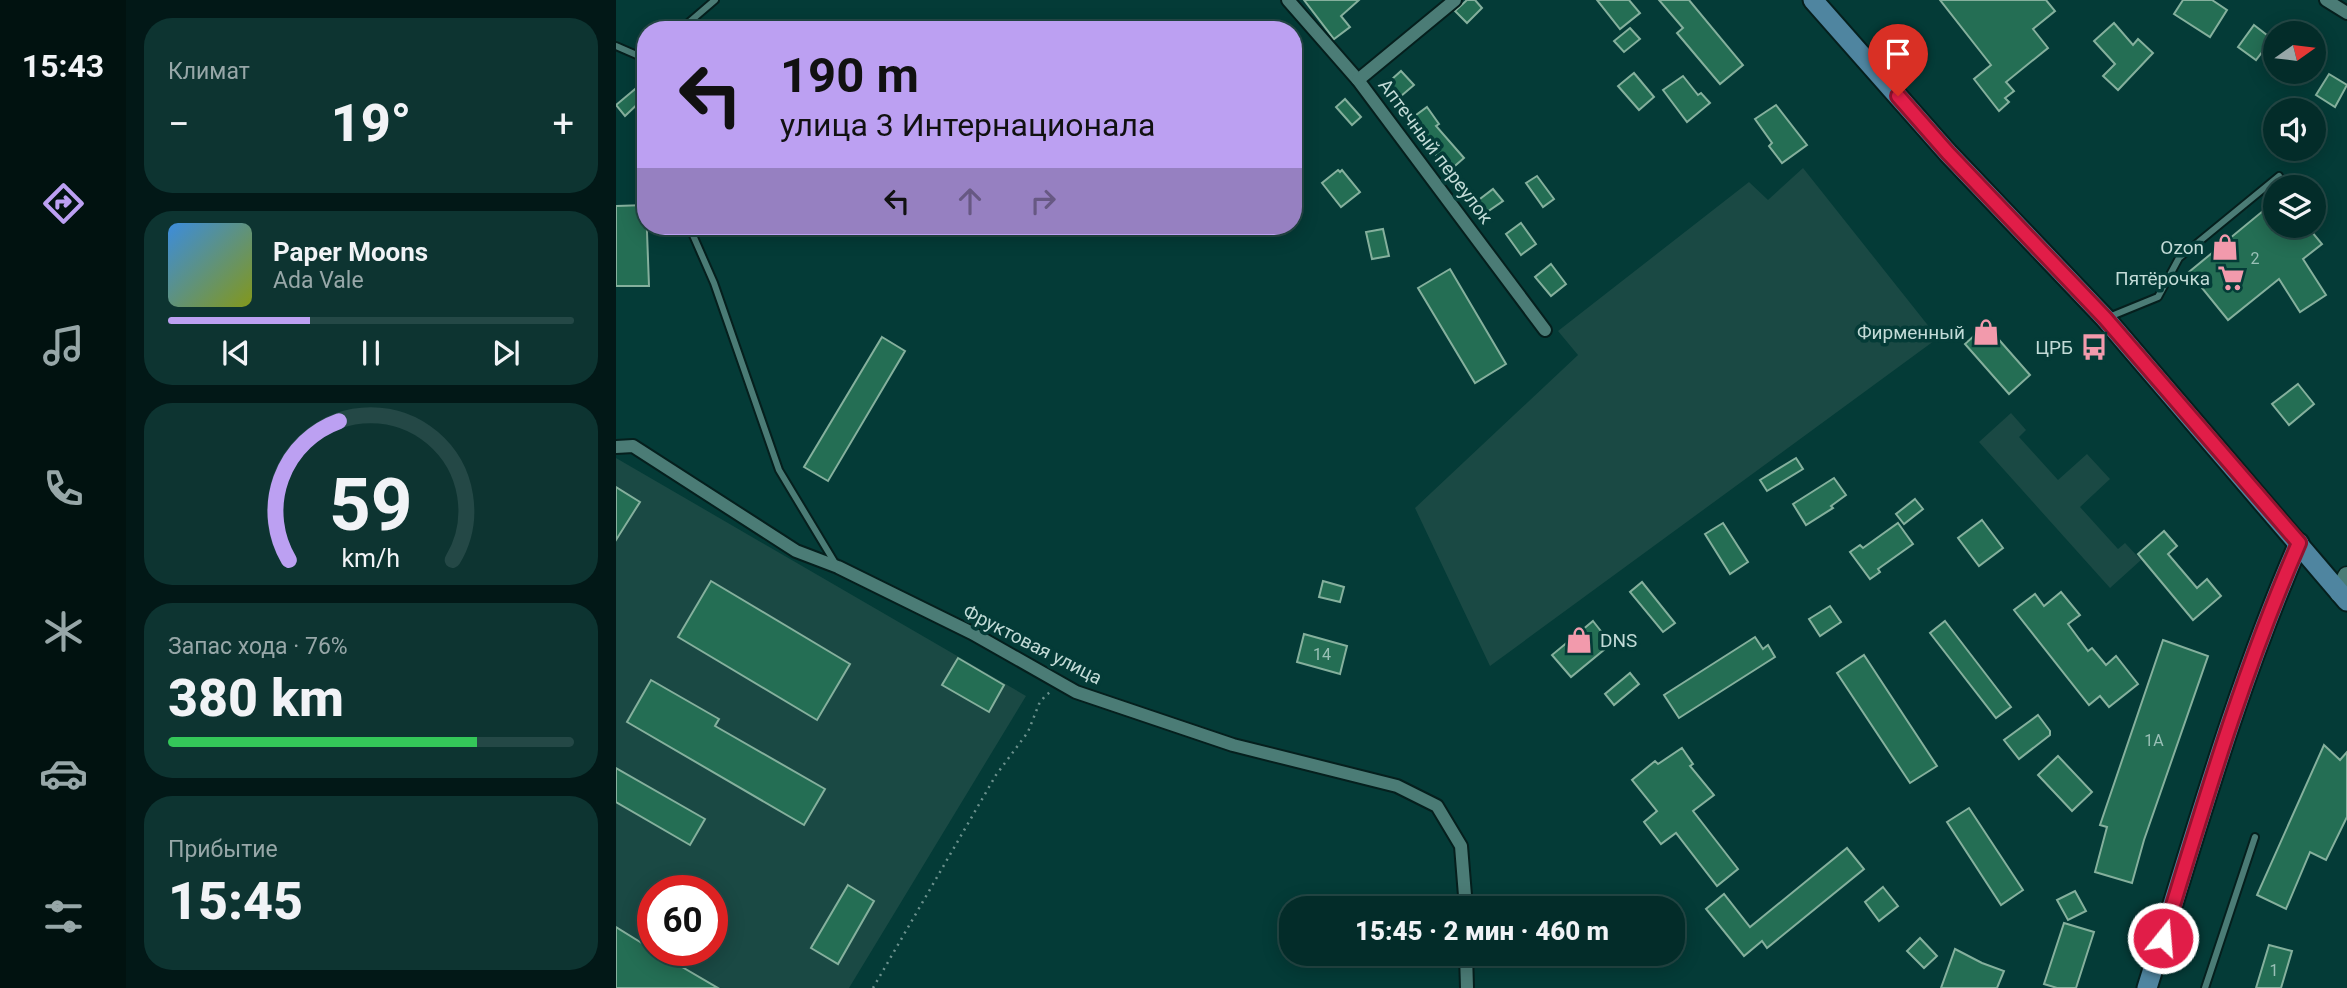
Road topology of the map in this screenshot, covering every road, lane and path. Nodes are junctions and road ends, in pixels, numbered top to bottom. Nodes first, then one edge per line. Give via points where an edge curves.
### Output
1 (715, 0) edge
2 (1288, 0) edge
3 (1455, 0) edge
4 (1813, 0) edge
5 (2326, 0) edge
6 (2347, 13) edge
7 (690, 21) edge
8 (616, 46) edge
9 (637, 55) edge
10 (1359, 80) junction
11 (2263, 189) edge
12 (693, 235) edge
13 (2105, 318) junction
14 (1545, 330) dead end
15 (616, 446) edge
16 (2299, 543) junction
17 (838, 568) junction
18 (2344, 590) edge
19 (1076, 692) junction
20 (2255, 837) dead end
21 (1465, 896) edge
22 (1466, 966) edge
23 (873, 988) edge
24 (1467, 988) edge
25 (2147, 988) edge
26 (2205, 988) edge

1 - 7 lane
2 - 10 street, Аптечный переулок
3 - 10 street
4 - 13 main road via 1948,153
5 - 6 street
8 - 9 lane
10 - 14 street, Аптечный переулок
11 - 13 lane via 2179,258 2158,297
12 - 17 lane via 714,282 779,470
13 - 16 main road
15 - 17 street, Фруктовая улица via 633,446 796,551
16 - 18 main road
16 - 25 main road via 2268,613 2227,731
17 - 19 street, Фруктовая улица via 972,633
19 - 21 street, Фруктовая улица via 1233,745 1397,786 1437,806 1461,846
19 - 23 path via 1055,688 1045,696 1028,732 989,787
20 - 26 lane
22 - 24 street

